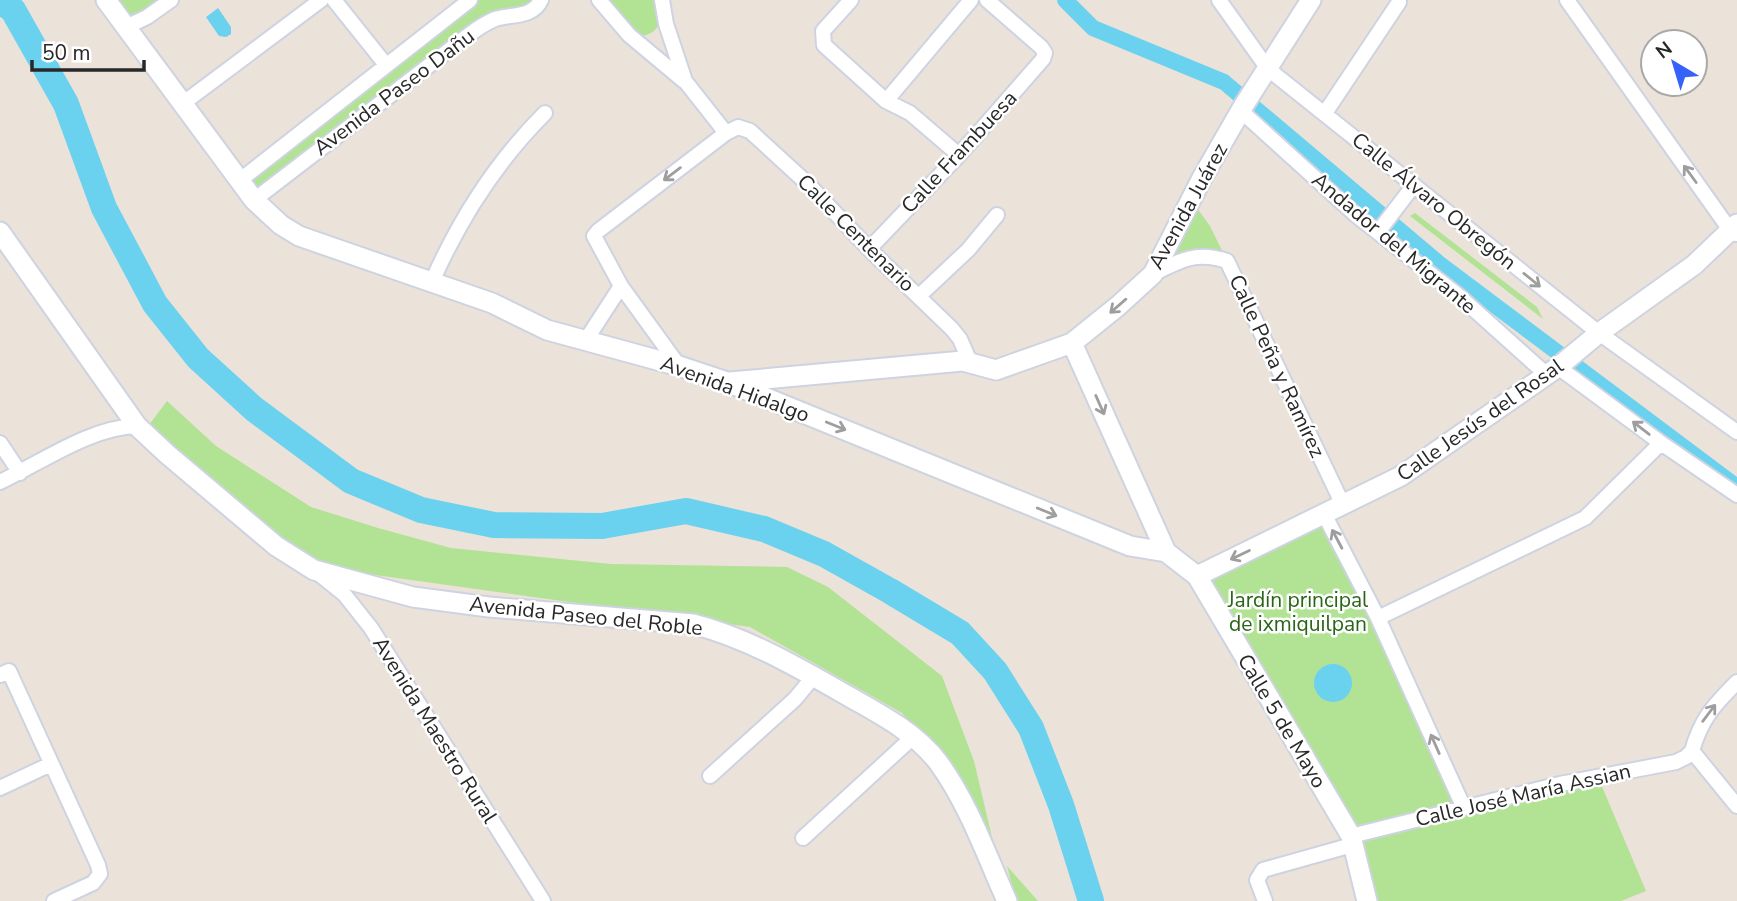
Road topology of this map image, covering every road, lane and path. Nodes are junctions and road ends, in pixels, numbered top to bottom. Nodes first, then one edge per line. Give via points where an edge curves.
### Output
1 (106, 0) edge
2 (171, 0) edge
3 (321, 0) edge
4 (334, 0) edge
5 (470, 0) edge
6 (541, 0) edge
7 (599, 0) edge
8 (662, 0) edge
9 (851, 0) edge
10 (971, 0) edge
11 (987, 0) edge
12 (1219, 0) edge
13 (1311, 0) edge
14 (1567, 0) edge
15 (1399, 2) dead end
16 (126, 27) junction
17 (386, 65) junction
18 (1266, 72) junction
19 (685, 81) junction
20 (886, 101) junction
21 (182, 104) junction
22 (1242, 108) junction
23 (545, 113) dead end
24 (1325, 113) junction
25 (726, 133) junction
26 (959, 155) junction
27 (239, 181) junction
28 (1410, 190) junction
29 (254, 200) junction
30 (997, 215) dead end
31 (1381, 228) junction
32 (1735, 229) edge
33 (0, 232) edge
34 (869, 249) junction
35 (1153, 274) junction
36 (432, 282) junction
37 (621, 286) junction
38 (919, 296) junction
39 (1595, 336) junction
40 (586, 340) junction
41 (1072, 343) junction
42 (970, 362) junction
43 (679, 366) junction
44 (1556, 368) junction
45 (727, 382) junction
46 (137, 426) junction
47 (1737, 431) edge
48 (0, 443) edge
49 (1661, 443) junction
50 (20, 472) junction
51 (0, 482) edge
52 (1737, 495) edge
53 (1343, 505) junction
54 (1324, 514) junction
55 (1166, 552) junction
56 (314, 570) junction
57 (1197, 576) junction
58 (1378, 618) junction
59 (5, 673) edge
60 (814, 676) junction
61 (1737, 682) edge
62 (913, 737) junction
63 (1692, 751) junction
64 (51, 764) junction
65 (710, 776) dead end
66 (0, 788) edge
67 (1464, 806) junction
68 (1737, 806) edge
69 (803, 838) dead end
70 (1351, 841) junction
71 (54, 901) edge
72 (543, 901) edge
73 (1007, 901) edge
74 (1265, 901) edge
75 (1367, 901) edge

1 - 16 street, Avenida Hidalgo
2 - 16 street
3 - 21 street
4 - 17 street
5 - 17 street, Avenida Paseo Dañu
6 - 29 street, Avenida Paseo Dañu via 530,12 496,19 470,34
7 - 19 street via 629,35
8 - 19 street
9 - 20 street via 823,31 824,45
10 - 20 street
11 - 26 street, Calle Frambuesa via 1045,53
12 - 18 street, Calle Álvaro Obregón
13 - 18 street, Avenida Juárez
32 -> 14 street
15 - 24 street
16 - 21 street, Avenida Hidalgo
17 - 27 street, Avenida Paseo Dañu
18 - 22 street, Avenida Juárez
18 - 24 street, Calle Álvaro Obregón
19 - 25 street
20 - 26 street via 910,113
21 - 27 street, Avenida Hidalgo
22 - 31 street, Andador del Migrante via 1357,216
22 - 35 street, Avenida Juárez
23 - 36 street via 475,200
24 - 28 street, Calle Álvaro Obregón
25 - 34 street, Calle Centenario via 738,127 750,131
25 -> 37 street via 594,236
26 - 34 street, Calle Frambuesa
27 - 29 street, Avenida Hidalgo
28 - 31 street
28 -> 39 street, Calle Álvaro Obregón
29 - 36 street, Avenida Hidalgo via 299,236
30 - 38 street
31 - 44 street, Andador del Migrante via 1459,296
32 - 39 street, Calle Jesús del Rosal via 1694,265
33 - 46 street, Avenida Paseo del Roble
34 - 38 street, Calle Centenario
35 -> 41 street, Avenida Juárez
35 - 53 street, Calle Peña y Ramírez via 1181,260 1211,255 1227,261
36 - 40 street, Avenida Hidalgo via 492,303 547,330
37 - 40 street
37 - 43 street
38 - 42 street, Calle Centenario via 952,328
39 - 44 street, Calle Jesús del Rosal
39 - 47 street, Calle Álvaro Obregón
40 - 43 street, Avenida Hidalgo
41 - 42 street, Avenida Juárez via 996,370
41 -> 55 street, Calle 5 de Mayo
42 - 45 street, Avenida Juárez
43 - 45 street, Avenida Hidalgo
49 -> 44 street, Andador del Migrante
44 - 53 street, Calle Jesús del Rosal via 1401,476
45 -> 55 street, Avenida Hidalgo via 1130,546
46 - 50 street via 96,434
46 - 56 street, Avenida Paseo del Roble via 276,546
48 - 50 street
49 - 52 street, Andador del Migrante
49 - 58 street via 1585,517
50 - 51 street
53 - 54 street, Calle Jesús del Rosal
54 -> 57 street, Calle Jesús del Rosal
58 -> 54 street
55 - 57 street, Calle 5 de Mayo
56 - 60 street, Avenida Paseo del Roble via 414,597 693,624 731,635
56 - 72 street, Avenida Maestro Rural via 344,594 371,628
57 - 70 street, Calle 5 de Mayo
67 -> 58 street
59 - 64 street
60 - 62 street, Avenida Paseo del Roble
60 - 65 street
63 -> 61 street via 1706,715
62 - 69 street
62 - 73 street, Avenida Paseo del Roble via 957,790
63 - 67 street, Calle José María Assian via 1676,762
63 - 68 street
64 - 66 street
64 - 71 street via 100,874 93,883
67 - 70 street, Calle José María Assian
70 - 74 street, Calle José María Assian via 1263,870 1257,880
70 - 75 street, Calle 5 de Mayo

